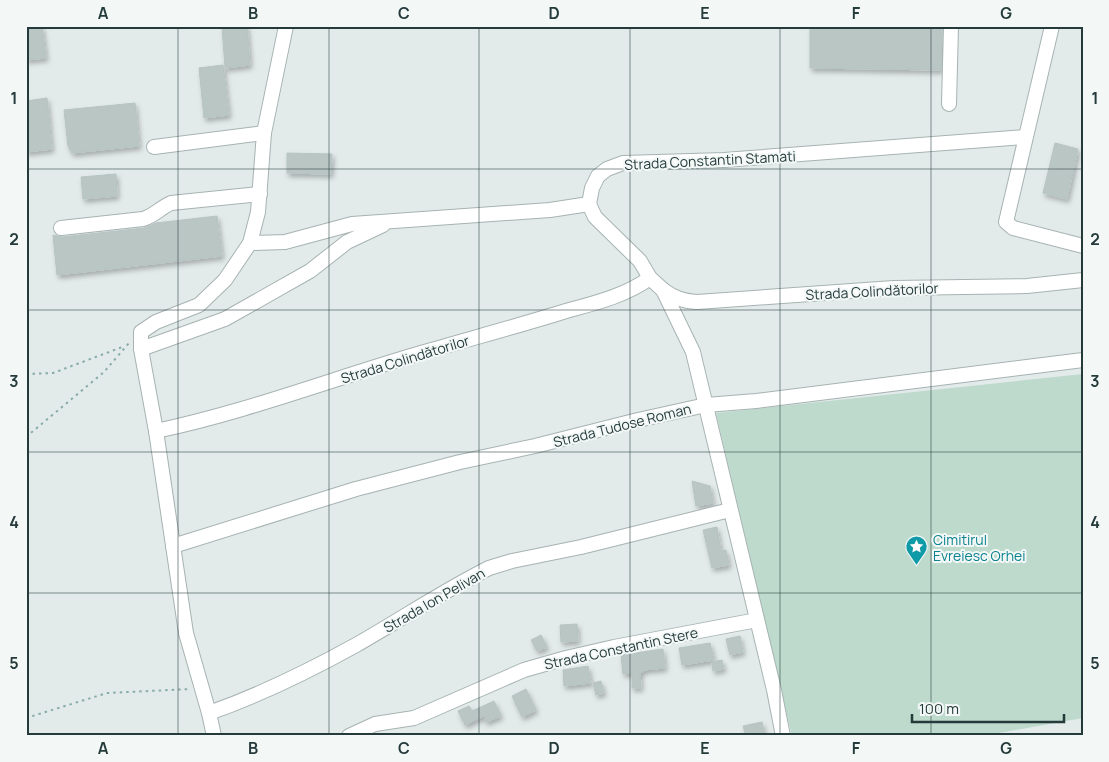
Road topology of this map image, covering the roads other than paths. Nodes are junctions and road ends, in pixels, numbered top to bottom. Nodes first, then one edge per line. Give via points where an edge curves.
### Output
1 (286, 26) edge
2 (951, 26) edge
3 (1052, 26) edge
4 (949, 104) dead end
5 (264, 133) junction
6 (1025, 137) junction
7 (154, 147) dead end
8 (260, 194) junction
9 (589, 204) junction
10 (389, 222) junction
11 (61, 228) dead end
12 (250, 243) junction
13 (1083, 246) edge
14 (650, 278) junction
15 (1083, 280) edge
16 (663, 290) junction
17 (141, 349) junction
18 (1083, 360) edge
19 (706, 405) junction
20 (156, 432) junction
21 (730, 510) junction
22 (173, 546) junction
23 (757, 620) junction
24 (210, 713) junction
25 (378, 730) edge
26 (214, 736) edge
27 (349, 736) edge
28 (782, 736) edge

1 - 5 street
2 - 4 street
3 - 6 street
5 - 7 street
5 - 8 street
6 - 9 street, Strada Constantin Stamati via 724,160 623,163 598,176
6 - 13 street via 1006,222 1013,228
8 - 11 street via 171,203 151,217
8 - 12 street
9 - 10 street
9 - 14 street via 595,217 640,261
10 - 12 street via 352,224 285,242
10 - 17 street via 348,242 310,271 225,319
12 - 17 street via 225,280 199,305 156,322 141,332
14 - 16 street
14 - 20 street, Strada Colindătorilor via 616,296 204,421
15 - 16 street, Strada Colindătorilor via 1027,286 894,288 697,302 672,297
16 - 19 street via 693,352
17 - 20 street
18 - 19 street, Strada Tudose Roman
19 - 21 street
19 - 22 street, Strada Tudose Roman via 356,489
20 - 22 street
21 - 23 street
21 - 24 street, Strada Ion Pelivan via 489,568 355,646
22 - 24 street via 186,633
23 - 25 street, Strada Constantin Stere via 614,647 524,670 414,718
23 - 28 street
24 - 26 street
25 - 27 street, Strada Constantin Stere

